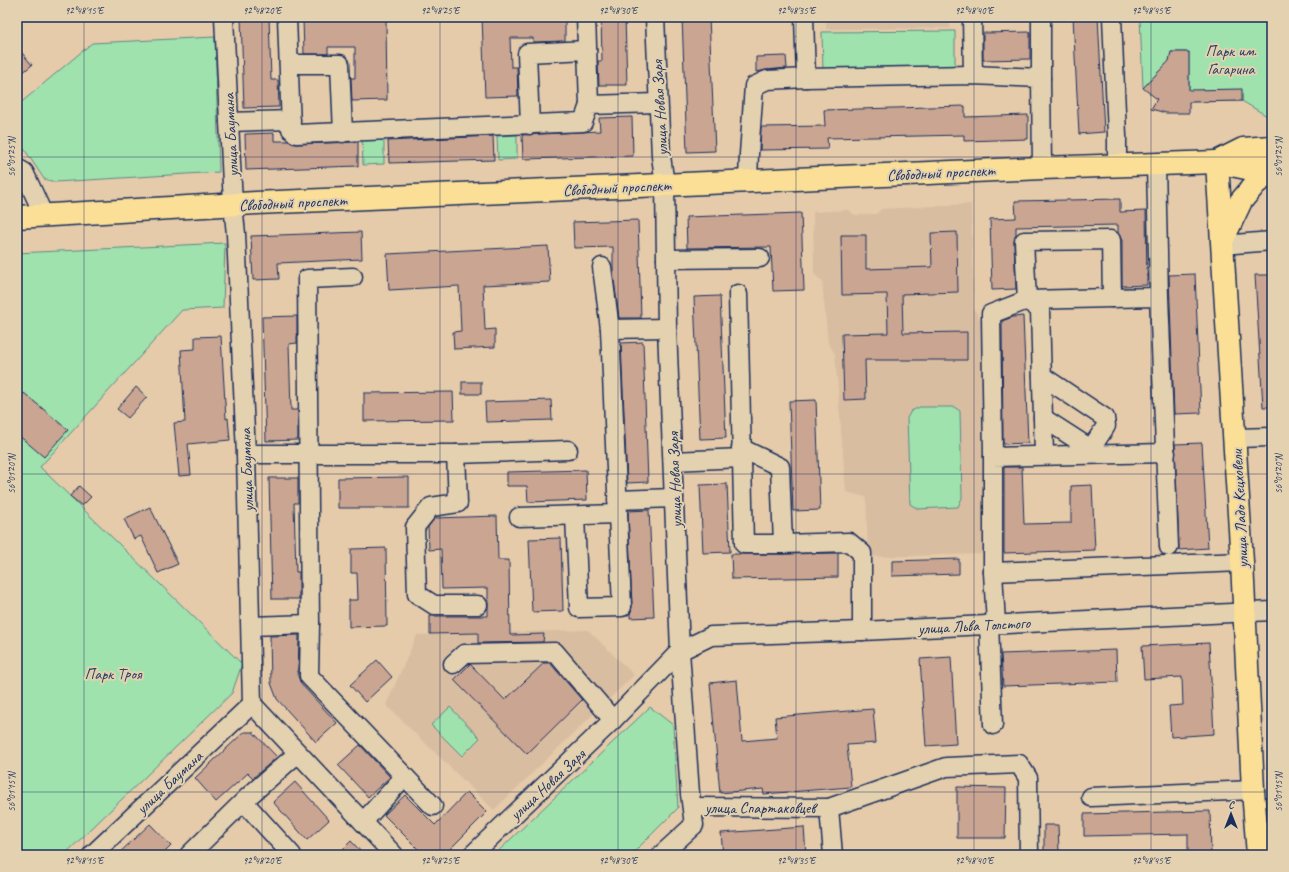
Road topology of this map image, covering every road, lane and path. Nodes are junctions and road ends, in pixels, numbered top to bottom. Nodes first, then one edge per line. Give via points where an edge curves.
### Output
1 (224, 17) edge
2 (287, 17) edge
3 (586, 17) edge
4 (655, 17) edge
5 (804, 17) edge
6 (972, 17) edge
7 (1041, 17) edge
8 (1112, 17) edge
9 (587, 50) junction
10 (289, 64) junction
11 (973, 75) junction
12 (806, 78) junction
13 (1041, 78) junction
14 (658, 103) junction
15 (589, 105) junction
16 (291, 120) junction
17 (229, 122) junction
18 (530, 124) junction
19 (343, 133) junction
20 (1272, 147) edge
21 (1217, 162) junction
22 (1156, 164) junction
23 (1117, 166) junction
24 (17, 168) edge
25 (1042, 168) junction
26 (1272, 168) edge
27 (1272, 172) edge
28 (748, 180) junction
29 (665, 185) junction
30 (233, 205) junction
31 (44, 216) junction
32 (17, 217) edge
33 (1272, 241) edge
34 (1222, 243) junction
35 (760, 258) dead end
36 (666, 259) junction
37 (602, 267) dead end
38 (353, 277) dead end
39 (738, 294) dead end
40 (1159, 297) junction
41 (1112, 298) junction
42 (1027, 300) junction
43 (667, 328) junction
44 (610, 329) junction
45 (1042, 376) junction
46 (1043, 418) junction
47 (1272, 437) edge
48 (1234, 438) junction
49 (568, 450) dead end
50 (742, 453) junction
51 (1166, 453) junction
52 (246, 454) junction
53 (309, 454) junction
54 (456, 454) junction
55 (1044, 455) junction
56 (993, 457) junction
57 (673, 461) junction
58 (674, 498) junction
59 (618, 507) junction
60 (575, 516) junction
61 (519, 517) dead end
62 (783, 544) junction
63 (1170, 547) dead end
64 (1242, 562) junction
65 (993, 572) junction
66 (478, 605) dead end
67 (1272, 611) edge
68 (1244, 612) junction
69 (310, 624) junction
70 (992, 624) junction
71 (250, 626) junction
72 (862, 631) junction
73 (680, 651) junction
74 (453, 664) dead end
75 (252, 704) junction
76 (614, 720) junction
77 (993, 725) dead end
78 (298, 753) junction
79 (404, 777) junction
80 (1253, 790) junction
81 (1091, 797) dead end
82 (244, 802) junction
83 (433, 806) dead end
84 (692, 807) junction
85 (829, 808) junction
86 (363, 822) junction
87 (92, 855) edge
88 (189, 855) edge
89 (292, 855) edge
90 (394, 855) edge
91 (472, 855) edge
92 (661, 855) edge
93 (833, 855) edge
94 (1029, 855) edge
95 (1258, 855) edge

1 - 17 street, улица Баумана
2 - 10 street
3 - 9 street
4 - 14 street, улица Новая Заря
5 - 12 street
6 - 11 street
7 - 13 street
8 - 23 street
9 - 15 street
9 - 18 street via 527,53
10 - 16 street
10 - 19 street via 340,64
11 - 12 street
11 - 13 street
12 - 28 street via 767,80 754,86
13 - 25 street
14 - 15 street
14 - 29 street, улица Новая Заря
15 - 18 street via 583,122
16 - 17 street
16 - 19 street via 291,129 296,134
17 - 30 street, улица Баумана
18 - 19 street
20 - 21 main road, Свободный проспект via 1243,149
21 - 22 main road, Свободный проспект
21 - 26 main road, Свободный проспект via 1251,169
21 - 34 main road, улица Ладо Кецховели
22 - 23 main road, Свободный проспект
22 - 40 street
23 - 25 main road, Свободный проспект
24 - 31 street via 24,172
25 - 28 main road, Свободный проспект
27 - 34 main road via 1256,183 1241,201
28 - 29 main road, Свободный проспект
29 - 30 main road, Свободный проспект
29 - 36 street, улица Новая Заря
30 - 31 main road, Свободный проспект
30 - 52 street, улица Баумана
31 - 32 main road, Свободный проспект
33 - 34 street
34 - 48 main road, улица Ладо Кецховели
35 - 36 street
36 - 43 street, улица Новая Заря
37 - 44 street
38 - 53 street via 307,279
39 - 50 street
40 - 41 street
40 - 51 street
41 - 42 street
41 - 42 street via 1111,240 1024,241
42 - 45 street via 1040,310
42 - 56 street via 991,314
43 - 44 street
43 - 57 street, улица Новая Заря
44 - 59 street
45 - 46 street
45 - 46 street via 1105,418 1106,426 1092,446 1088,447
46 - 55 street
47 - 48 street
48 - 64 main road, улица Ладо Кецховели
49 - 54 street
50 - 57 street
50 - 62 street via 780,467
50 - 62 street via 744,544
51 - 55 street
51 - 63 street
52 - 53 street
52 - 71 street, улица Баумана
53 - 54 street
53 - 69 street
54 - 66 street via 458,503 431,507 415,527 417,594 434,604
55 - 56 street
56 - 65 street
57 - 58 street, улица Новая Заря
58 - 59 street
58 - 73 street, улица Новая Заря
59 - 60 street
59 - 60 street via 622,607 579,608
60 - 61 street
62 - 72 street via 849,542 862,553
64 - 65 street
64 - 68 main road, улица Ладо Кецховели
65 - 70 street
67 - 68 street, улица Льва Толстого
68 - 70 street, улица Льва Толстого
68 - 80 main road, улица Ладо Кецховели
69 - 71 street
69 - 79 street via 309,676
70 - 72 street, улица Льва Толстого
70 - 77 street
71 - 75 street, улица Баумана
72 - 73 street, улица Льва Толстого via 711,636
73 - 76 street, улица Новая Заря
73 - 84 street
74 - 76 street via 464,654 555,652
75 - 78 street
75 - 87 street, улица Баумана
76 - 91 street, улица Новая Заря
78 - 82 street
78 - 86 street
79 - 83 street
79 - 86 street
80 - 81 street
80 - 95 main road, улица Ладо Кецховели
82 - 88 street
82 - 89 street
84 - 85 street, улица Спартаковцев
84 - 92 street via 694,825
85 - 93 street, улица Спартаковцев
85 - 94 street via 946,767 1020,764 1028,778
86 - 90 street

